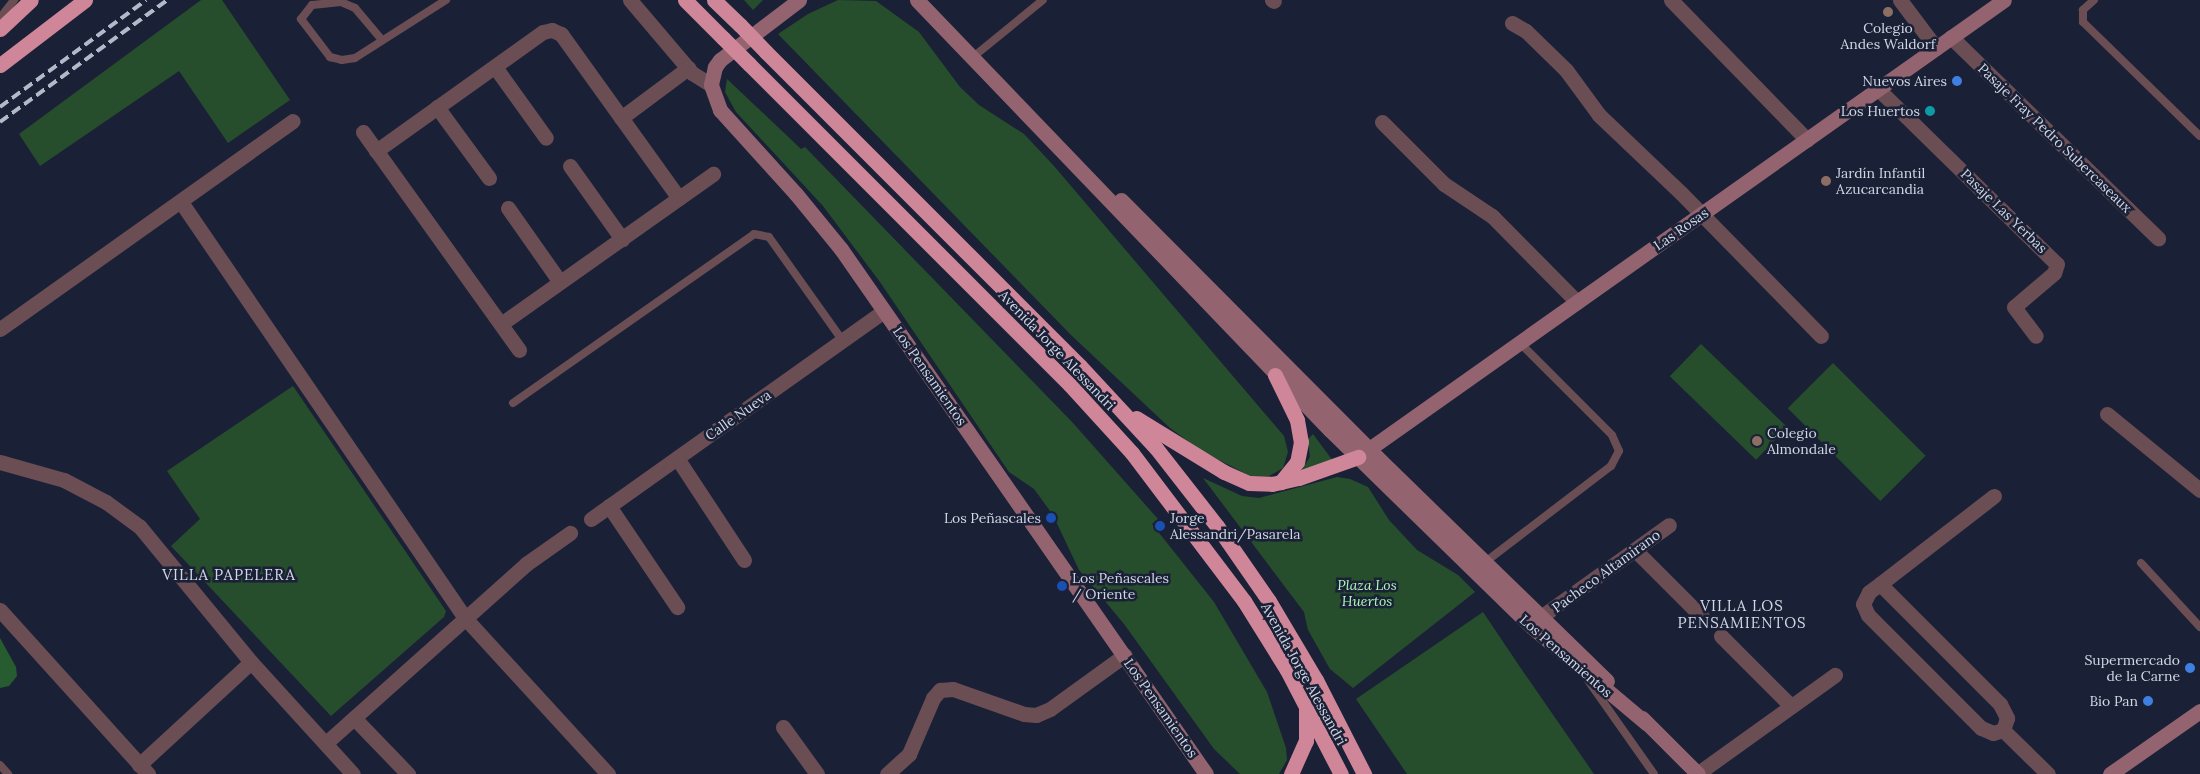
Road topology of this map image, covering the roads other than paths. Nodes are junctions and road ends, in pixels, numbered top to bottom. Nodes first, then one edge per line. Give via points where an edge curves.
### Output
1 (14, 0) edge
2 (31, 0) edge
3 (85, 0) edge
4 (446, 0) edge
5 (630, 0) edge
6 (685, 0) edge
7 (714, 0) edge
8 (799, 0) edge
9 (918, 0) edge
10 (1043, 0) edge
11 (1671, 0) edge
12 (1900, 0) edge
13 (2004, 0) edge
14 (2094, 0) edge
15 (0, 18) edge
16 (1512, 24) dead end
17 (0, 29) edge
18 (1951, 38) junction
19 (382, 40) junction
20 (1936, 48) junction
21 (974, 57) junction
22 (0, 65) edge
23 (495, 67) junction
24 (688, 68) junction
25 (711, 85) junction
26 (1878, 89) junction
27 (437, 108) junction
28 (621, 118) junction
29 (293, 121) dead end
30 (1382, 122) dead end
31 (363, 132) dead end
32 (2200, 136) edge
33 (546, 138) dead end
34 (1806, 140) junction
35 (376, 151) junction
36 (1069, 155) junction
37 (570, 166) dead end
38 (713, 174) dead end
39 (489, 178) dead end
40 (679, 198) junction
41 (181, 202) junction
42 (508, 208) dead end
43 (1701, 214) junction
44 (2158, 238) dead end
45 (622, 239) junction
46 (560, 282) junction
47 (1577, 302) junction
48 (884, 311) junction
49 (501, 324) junction
50 (0, 329) edge
51 (1821, 336) dead end
52 (2036, 336) dead end
53 (843, 341) junction
54 (1520, 343) junction
55 (519, 350) dead end
56 (1275, 375) junction
57 (513, 403) dead end
58 (1120, 408) junction
59 (2107, 414) dead end
60 (1363, 453) junction
61 (677, 458) junction
62 (0, 462) edge
63 (1281, 482) junction
64 (2200, 490) edge
65 (1994, 496) dead end
66 (609, 506) junction
67 (591, 519) dead end
68 (1669, 525) dead end
69 (570, 533) dead end
70 (1635, 550) junction
71 (744, 560) dead end
72 (2141, 563) dead end
73 (1480, 567) junction
74 (1880, 584) junction
75 (677, 606) dead end
76 (0, 610) edge
77 (1542, 616) junction
78 (464, 618) junction
79 (1705, 620) dead end
80 (2200, 627) edge
81 (1721, 636) dead end
82 (1125, 655) junction
83 (251, 662) junction
84 (1581, 671) junction
85 (1835, 675) dead end
86 (1305, 703) junction
87 (1791, 706) junction
88 (2199, 713) edge
89 (354, 718) junction
90 (1648, 724) junction
91 (783, 727) dead end
92 (2003, 730) junction
93 (327, 742) junction
94 (0, 765) edge
95 (143, 769) edge
96 (8, 774) edge
97 (353, 774) edge
98 (408, 774) edge
99 (608, 774) edge
100 (818, 774) edge
101 (888, 774) edge
102 (1206, 774) edge
103 (1291, 774) edge
104 (1341, 774) edge
105 (1364, 774) edge
106 (1654, 774) edge
107 (1697, 774) edge
108 (2048, 774) edge
109 (2110, 774) edge

1 - 15 lane
2 - 17 highway
3 - 22 highway
4 - 19 lane
5 - 24 street
6 - 86 highway, Avenida Jorge Alessandri, bridge via 1050,365 1132,453 1225,573
7 - 58 highway, Avenida Jorge Alessandri, bridge
8 - 25 main road via 720,60
9 - 21 main road, Los Pensamientos
10 - 21 lane
11 - 34 street
12 - 20 street
13 - 18 main road, Las Rosas
14 - 32 lane via 2082,10 2083,22
16 - 43 street via 1526,31 1566,70 1599,115
18 - 20 main road, Las Rosas
18 - 44 street, Pasaje Fray Pedro Subercaseaux
19 - 19 lane via 355,58 342,60 330,57 301,19 312,5 341,2 355,8
20 - 26 main road, Las Rosas
21 - 36 main road, Los Pensamientos
23 - 27 street
23 - 28 street via 543,32 557,31
23 - 33 street
24 - 25 street
24 - 28 street
25 - 48 main road, Los Pensamientos via 715,103 724,118 816,217
26 - 34 main road, Las Rosas
26 - 52 street, Pasaje Las Yerbas via 2057,264 2054,273 2014,306
27 - 35 street
27 - 39 street
28 - 40 street
29 - 41 street
30 - 47 street via 1444,184 1492,216
31 - 35 street
34 - 43 main road, Las Rosas
35 - 49 street
36 - 56 main road, Los Pensamientos
36 - 60 main road, Los Pensamientos via 1112,191
37 - 45 street
38 - 40 street
40 - 45 street
41 - 50 street
41 - 78 street
42 - 46 street
43 - 47 main road, Las Rosas
43 - 51 street
45 - 46 street
46 - 49 street
47 - 54 main road, Las Rosas
48 - 53 street, Calle Nueva
48 - 82 main road, Los Pensamientos
49 - 55 street
53 - 57 lane via 769,237 754,234
53 - 61 street, Calle Nueva
54 - 60 main road, Las Rosas
54 - 73 lane via 1612,435 1619,451 1610,466
56 - 60 main road, Los Pensamientos
56 - 63 highway via 1292,406 1300,437 1297,462
58 - 63 highway via 1237,478 1262,485
58 - 105 highway, Avenida Jorge Alessandri via 1195,498 1269,601 1316,680
59 - 64 street
60 - 63 highway
60 - 73 main road, Los Pensamientos
61 - 66 street, Calle Nueva
61 - 71 street
62 - 83 street via 64,480 106,502 140,528
65 - 74 street
66 - 67 street, Calle Nueva
66 - 75 street
68 - 70 street, Pacheco Altamirano
69 - 78 street via 547,547
70 - 77 street, Pacheco Altamirano
70 - 79 street
72 - 80 lane
73 - 77 main road, Los Pensamientos
73 - 84 main road, Los Pensamientos
74 - 92 street via 2000,704 2007,718
74 - 92 street via 1864,598 1864,610 1868,615 1980,728 1993,733
76 - 95 street
77 - 90 main road, Los Pensamientos
78 - 89 street
78 - 99 street
81 - 87 street
82 - 101 street via 1050,709 1036,715 1024,714 953,689 940,690 933,698 910,754
82 - 102 main road, Los Pensamientos
83 - 93 street
83 - 95 street
84 - 90 main road, Los Pensamientos
84 - 106 lane
85 - 87 street
86 - 103 highway via 1306,741
86 - 104 highway, Avenida Jorge Alessandri
87 - 107 street
88 - 109 main road
89 - 93 street
89 - 98 street
90 - 107 main road, Los Pensamientos
91 - 100 street
92 - 108 street
93 - 97 street
94 - 96 lane

